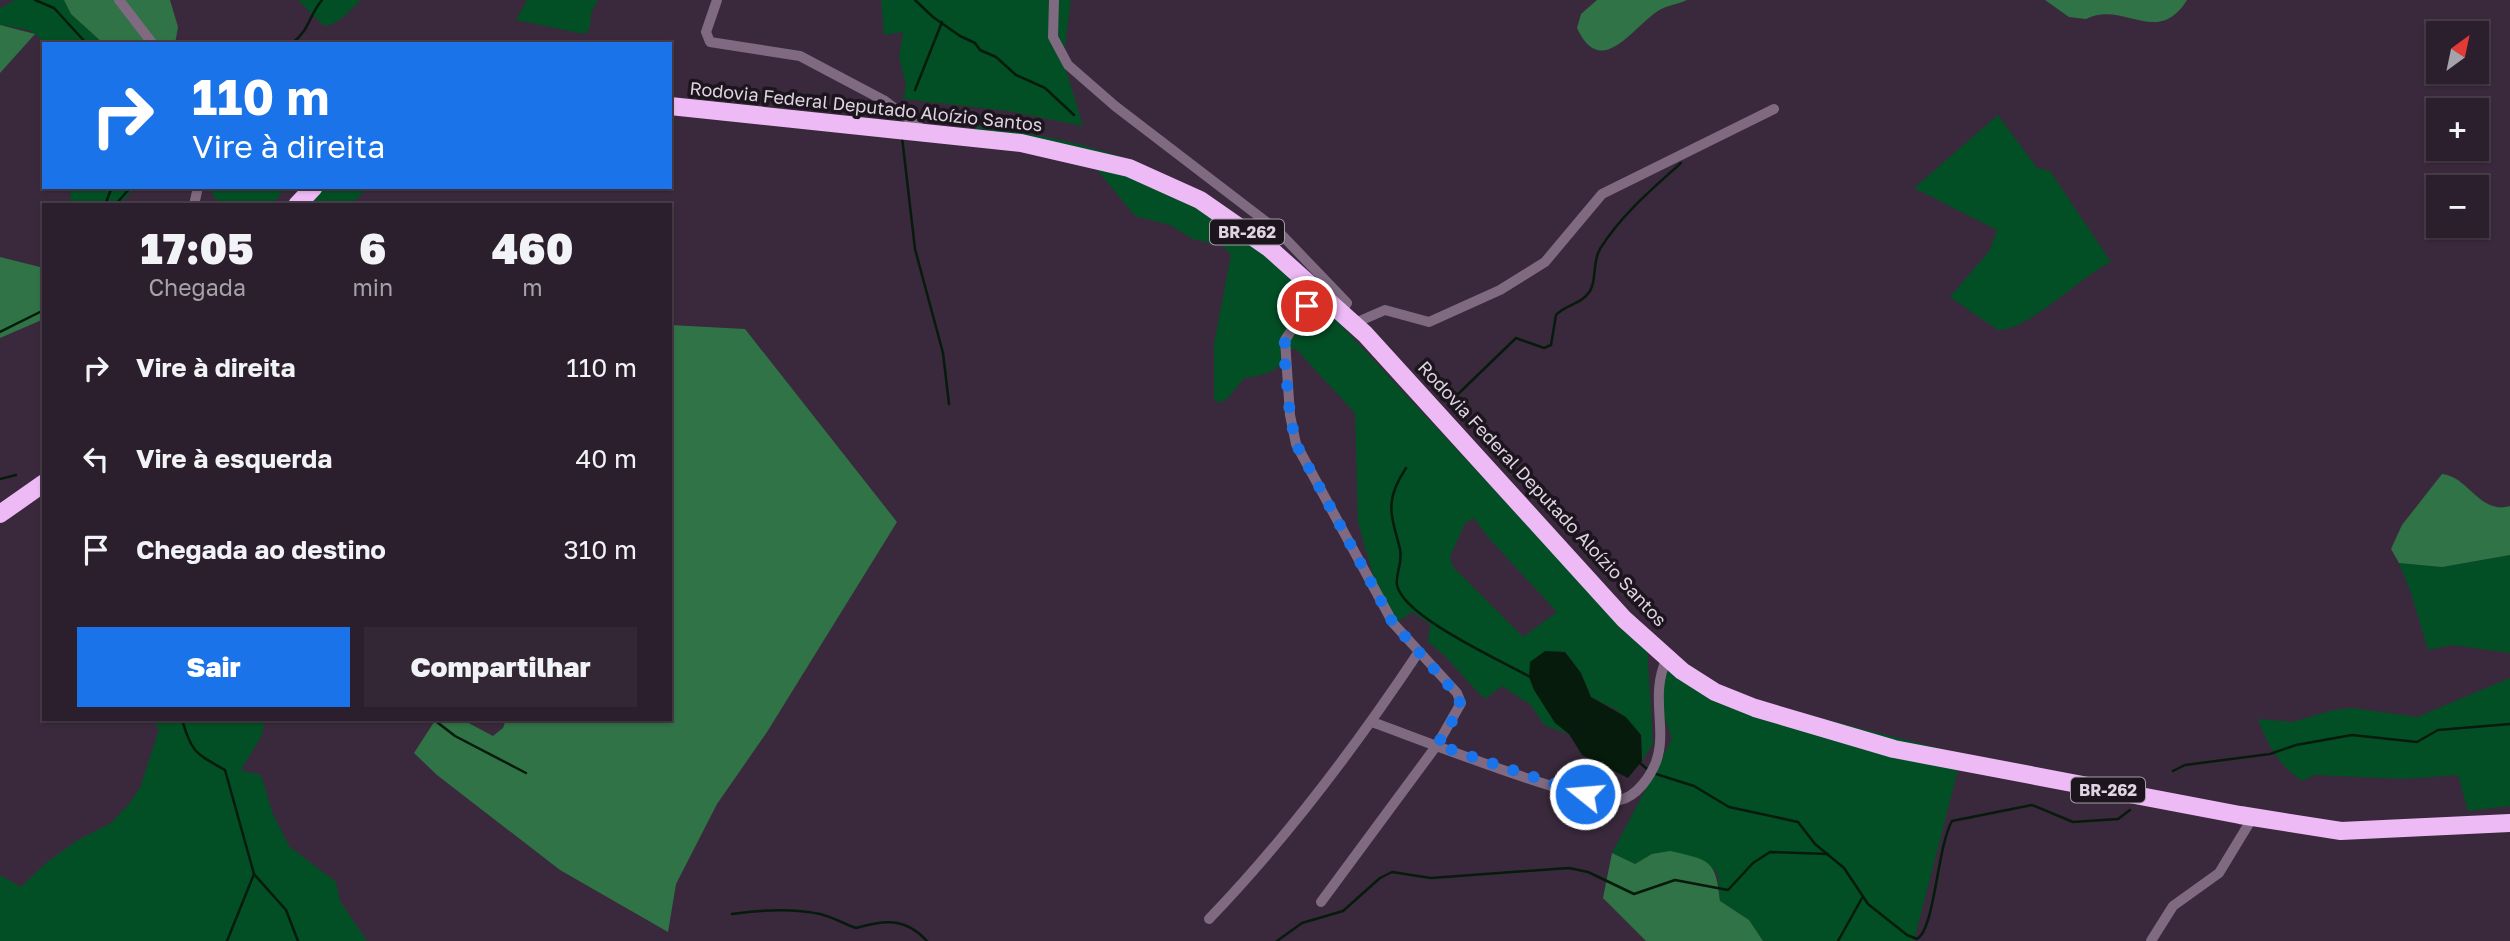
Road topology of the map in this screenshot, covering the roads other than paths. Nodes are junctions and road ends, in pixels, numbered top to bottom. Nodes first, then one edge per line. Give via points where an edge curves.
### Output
1 (119, 0) edge
2 (717, 0) edge
3 (1054, 0) edge
4 (151, 42) edge
5 (672, 106) edge
6 (1774, 109) dead end
7 (925, 132) junction
8 (312, 189) edge
9 (299, 203) edge
10 (1335, 303) junction
11 (42, 485) edge
12 (0, 514) edge
13 (1418, 653) junction
14 (1667, 658) junction
15 (1372, 722) junction
16 (1437, 745) junction
17 (2253, 817) junction
18 (2510, 823) edge
19 (1321, 902) dead end
20 (1209, 919) dead end
21 (2151, 941) edge

1 - 4 street
2 - 7 street via 706,32 710,42 800,56 876,96
3 - 10 street via 1053,37 1068,65 1277,230
5 - 7 highway, Rodovia Federal Deputado Aloízio Santos / BR-262
6 - 10 street via 1602,194 1545,262 1476,302 1429,322
7 - 10 highway, Rodovia Federal Deputado Aloízio Santos / BR-262 via 1021,143 1129,168 1200,200 1235,222
8 - 9 highway
10 - 13 street via 1285,340 1292,430 1393,623
10 - 14 highway, Rodovia Federal Deputado Aloízio Santos / BR-262 via 1624,619
11 - 12 highway
13 - 15 street
13 - 16 street via 1461,703
14 - 16 street via 1657,685 1658,754 1631,796 1608,801
14 - 17 highway, Rodovia Federal Deputado Aloízio Santos / BR-262 via 1725,696 1894,749
15 - 16 street
15 - 20 street via 1245,882
16 - 19 street
17 - 18 highway, Rodovia Federal Deputado Aloízio Santos / BR-262 via 2341,831
17 - 21 street via 2219,873 2173,906

